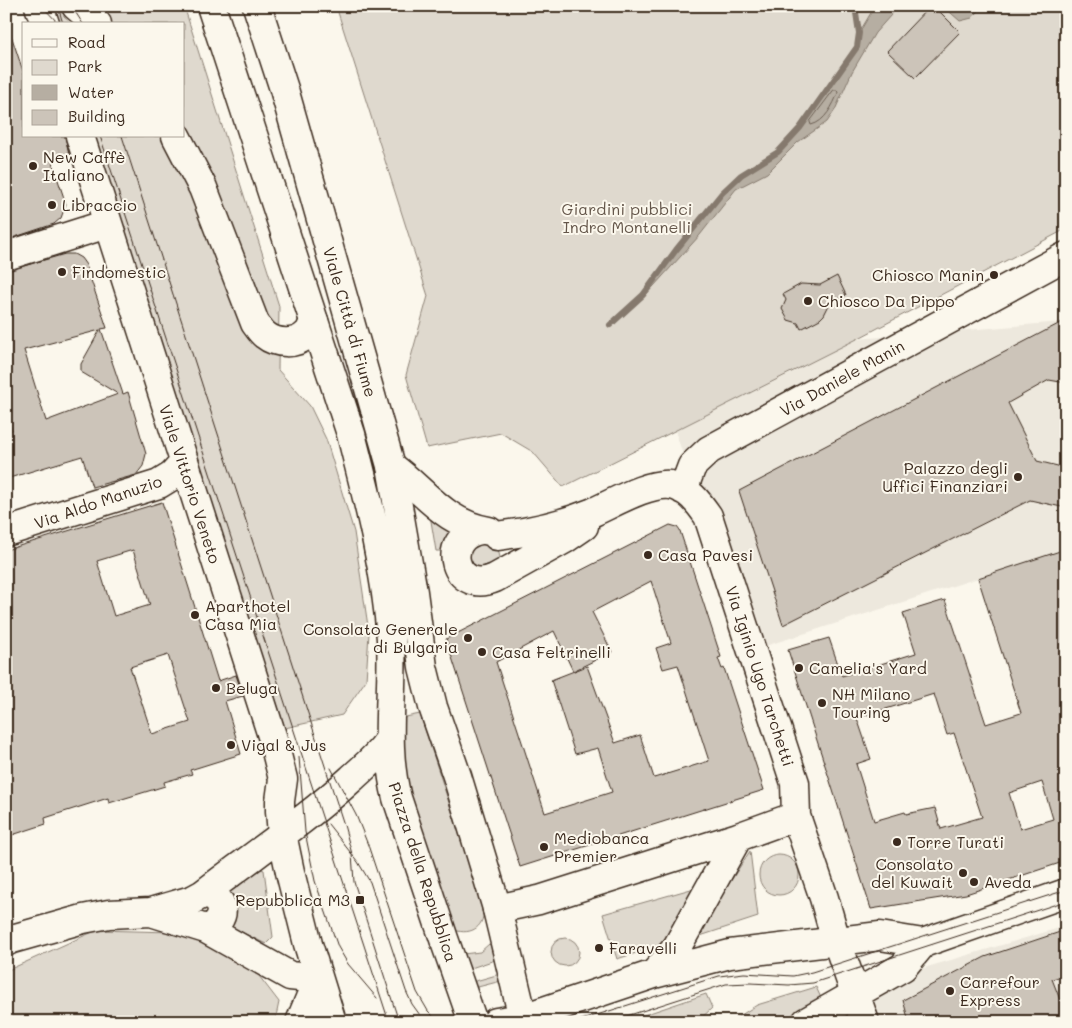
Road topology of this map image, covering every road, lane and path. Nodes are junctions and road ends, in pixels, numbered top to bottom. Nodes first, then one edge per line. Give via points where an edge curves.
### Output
1 (39, 6) edge
2 (76, 6) edge
3 (211, 6) edge
4 (257, 6) edge
5 (44, 22) edge
6 (95, 22) edge
7 (81, 138) edge
8 (177, 138) edge
9 (107, 224) junction
10 (6, 256) edge
11 (1066, 256) edge
12 (314, 321) junction
13 (184, 463) junction
14 (391, 466) junction
15 (683, 490) junction
16 (631, 494) junction
17 (6, 532) edge
18 (489, 533) junction
19 (495, 578) junction
20 (388, 741) junction
21 (796, 816) junction
22 (282, 834) junction
23 (738, 837) junction
24 (1066, 893) edge
25 (497, 909) junction
26 (199, 912) junction
27 (8, 934) edge
28 (837, 941) junction
29 (923, 942) junction
30 (654, 974) junction
31 (318, 979) junction
32 (855, 993) junction
33 (524, 1020) edge
34 (300, 1022) edge
35 (332, 1022) edge
36 (474, 1022) edge
37 (496, 1022) edge
38 (806, 1022) edge
39 (865, 1022) edge

1 - 5 street
2 - 6 street
3 - 12 street, Viale Città di Fiume
4 - 14 street, Viale Città di Fiume
7 - 9 street, Viale Vittorio Veneto
8 - 12 street via 203,188 255,323 265,335 286,342 306,336
9 - 10 street
9 - 13 street, Viale Vittorio Veneto
11 - 15 street, Via Daniele Manin via 709,450 692,466
12 - 20 street, Viale Città di Fiume via 350,434 380,559 391,637 392,693
13 - 17 street, Via Aldo Manuzio via 159,484
13 - 22 street, Viale Vittorio Veneto via 284,779 280,800
14 - 18 street via 459,522
14 - 25 street, Viale Città di Fiume via 423,667
15 - 16 street via 671,485 657,486
15 - 21 street, Via Iginio Ugo Tarchetti via 698,501 708,516 795,783
16 - 18 street via 591,513 552,526 530,532
16 - 19 street via 565,539
18 - 19 street via 504,542 507,550 502,573
18 - 19 street via 466,535 456,550 456,566 467,578 478,582
20 - 22 street via 364,768
20 - 36 street, Piazza della Repubblica via 397,798
21 - 23 street
21 - 28 street
22 - 26 street
22 - 31 street
23 - 25 street via 539,900
23 - 30 street via 677,947
24 - 29 street
25 - 33 street
26 - 27 street via 109,914
26 - 31 street via 290,976
28 - 29 street via 880,936
28 - 30 street via 730,954
28 - 32 street
29 - 32 street via 903,967
30 - 33 street
31 - 34 street
31 - 35 street
32 - 38 street
32 - 39 street
33 - 37 street

